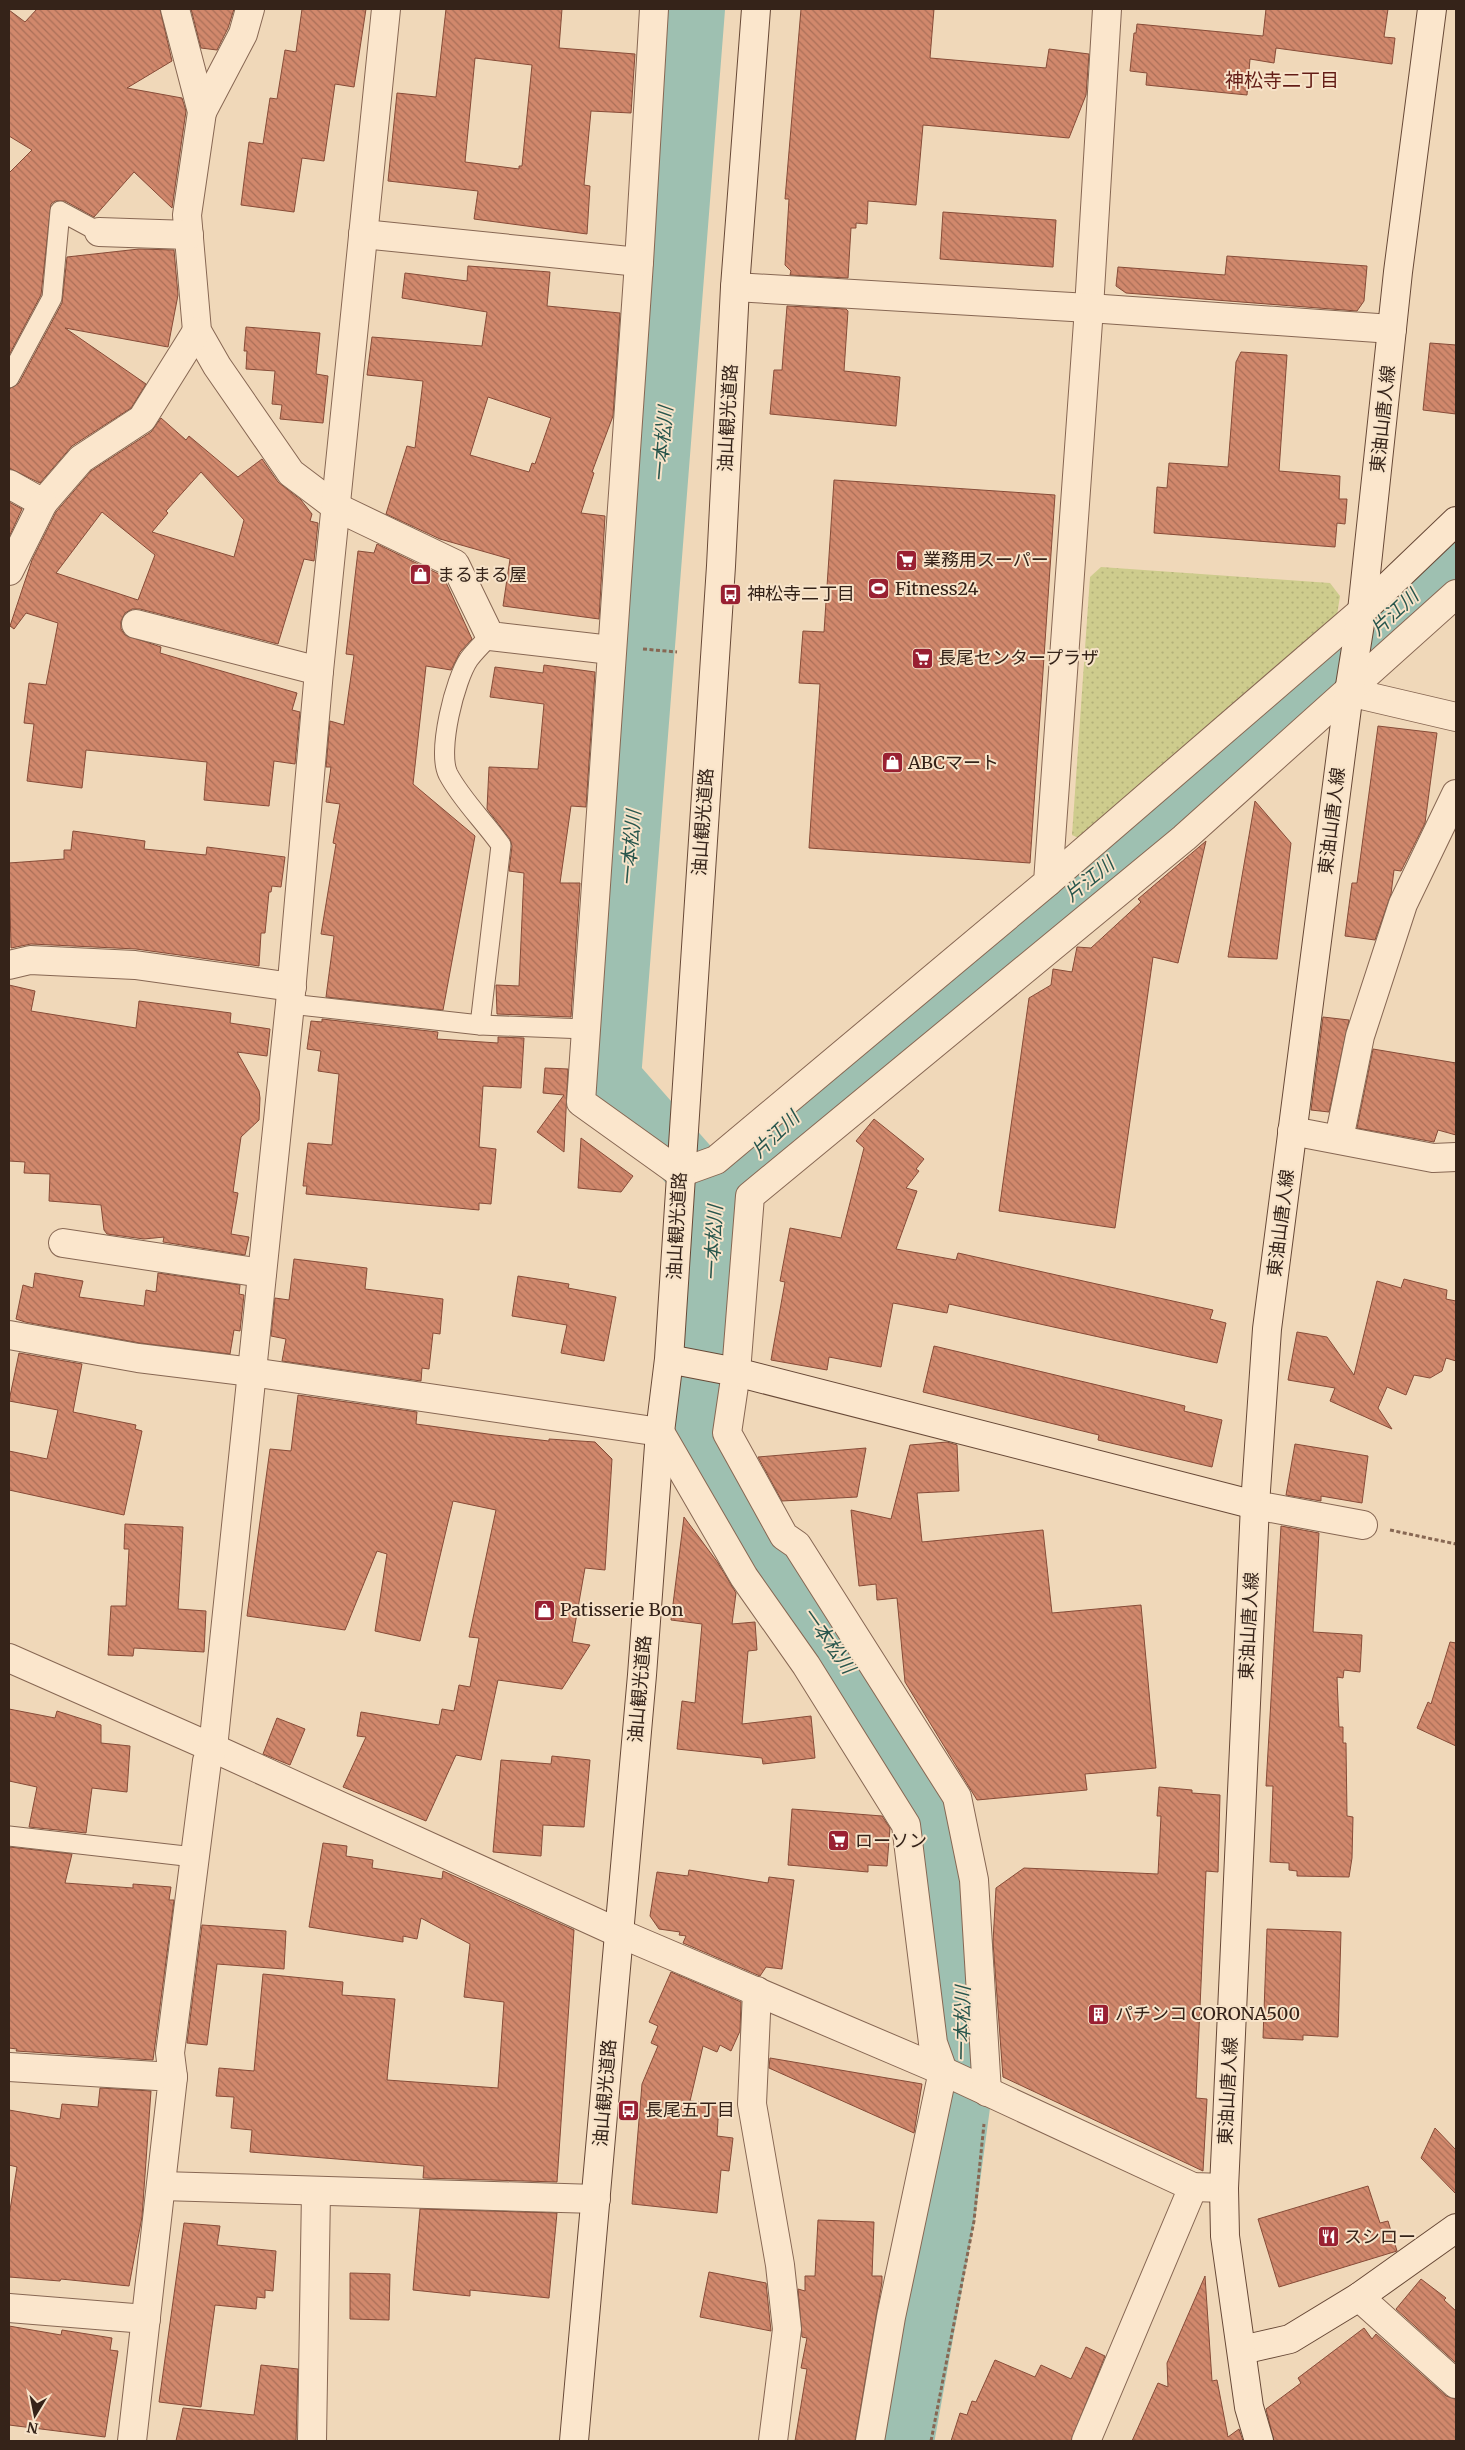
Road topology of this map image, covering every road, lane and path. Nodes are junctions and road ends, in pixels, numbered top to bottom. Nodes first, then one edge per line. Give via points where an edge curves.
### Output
1 (175, 9) edge
2 (250, 9) edge
3 (386, 9) edge
4 (654, 9) edge
5 (756, 9) edge
6 (1107, 9) edge
7 (1432, 9) edge
8 (202, 112) junction
9 (99, 232) joint
10 (363, 234) junction
11 (189, 236) junction
12 (639, 262) junction
13 (735, 287) junction
14 (1089, 308) junction
15 (1392, 329) junction
16 (197, 332) junction
17 (9, 378) edge
18 (9, 484) edge
19 (43, 503) junction
20 (336, 507) junction
21 (1456, 521) edge
22 (9, 571) edge
23 (1456, 594) edge
24 (1362, 616) junction
25 (136, 624) dead end
26 (490, 636) junction
27 (641, 648) dead end
28 (611, 650) junction
29 (677, 652) dead end
30 (319, 671) junction
31 (1350, 685) junction
32 (1456, 718) edge
33 (1456, 794) edge
34 (1048, 882) junction
35 (9, 965) edge
36 (291, 996) junction
37 (480, 1024) junction
38 (586, 1029) junction
39 (1292, 1131) junction
40 (1339, 1139) junction
41 (1456, 1157) edge
42 (689, 1168) junction
43 (63, 1244) dead end
44 (262, 1273) junction
45 (9, 1335) edge
46 (674, 1360) junction
47 (729, 1371) junction
48 (252, 1372) junction
49 (660, 1432) junction
50 (1255, 1505) junction
51 (1363, 1525) joint
52 (1456, 1544) edge
53 (9, 1658) edge
54 (212, 1748) junction
55 (9, 1836) edge
56 (194, 1856) junction
57 (619, 1933) junction
58 (757, 1991) junction
59 (9, 2067) edge
60 (943, 2071) junction
61 (173, 2077) junction
62 (984, 2091) junction
63 (161, 2186) junction
64 (1193, 2188) junction
65 (1224, 2188) junction
66 (316, 2191) junction
67 (596, 2199) junction
68 (1456, 2228) edge
69 (1359, 2297) junction
70 (9, 2308) edge
71 (146, 2318) junction
72 (1242, 2350) junction
73 (1456, 2384) edge
74 (132, 2441) edge
75 (312, 2441) edge
76 (574, 2441) edge
77 (773, 2441) edge
78 (870, 2441) edge
79 (931, 2441) edge
80 (1086, 2441) edge
81 (1259, 2441) edge

1 - 8 street
2 - 8 street via 243,34
3 - 10 street
4 - 12 street
5 - 13 street, 油山観光道路
6 - 14 street
7 - 15 street, 東油山唐人線
8 - 11 street via 187,215
9 - 11 street
9 - 17 lane via 60,211 52,298
10 - 12 street
10 - 20 street
11 - 16 street
12 - 28 street
13 - 14 street
13 - 42 street, 油山観光道路 via 721,566 684,1105
14 - 15 street
14 - 34 street
15 - 24 street, 東油山唐人線
16 - 19 street via 142,419 81,459
16 - 20 street via 291,473
18 - 19 street
19 - 22 street
20 - 26 street via 455,564
20 - 30 street
21 - 24 street
23 - 31 street
24 - 31 street, 東油山唐人線
24 - 34 street
25 - 30 street
26 - 28 street
26 - 37 lane via 468,660 453,696 446,748 447,772 500,845
27 - 29 path
28 - 38 street
30 - 36 street
31 - 32 street
31 - 39 street, 東油山唐人線
31 - 47 street via 1184,838 750,1196
33 - 40 street via 1403,904 1360,1036
34 - 42 street via 716,1160
35 - 36 street via 30,960 135,965
36 - 37 lane
36 - 44 street
37 - 38 lane
38 - 42 street via 581,1102
39 - 40 street
39 - 50 street, 東油山唐人線 via 1267,1329
40 - 41 street via 1434,1158
42 - 46 street, 油山観光道路
43 - 44 street
44 - 48 street
45 - 48 street via 138,1358
46 - 47 street
46 - 49 street, 油山観光道路
47 - 50 street
47 - 62 street via 727,1433 784,1536 797,1545 957,1797 974,1880
48 - 49 street
48 - 54 street
49 - 57 street, 油山観光道路
49 - 60 street via 744,1577 806,1665 906,1824 933,2043
50 - 51 street
50 - 65 street, 東油山唐人線
51 - 52 path
53 - 54 street
54 - 56 street via 206,1761
54 - 57 street
55 - 56 lane
56 - 61 street via 170,2053
57 - 58 street
57 - 67 street, 油山観光道路
58 - 60 street
58 - 77 street via 752,2104 780,2265 787,2329
59 - 61 street
60 - 62 street
60 - 78 street via 891,2317
61 - 63 street
62 - 64 street
62 - 79 path via 974,2221
63 - 66 street
63 - 71 street
64 - 65 street
64 - 80 street
65 - 72 street, 東油山唐人線 via 1225,2236
66 - 67 street
66 - 75 street
67 - 76 street, 油山観光道路
68 - 69 street
69 - 72 street via 1290,2339
69 - 73 street
70 - 71 street
71 - 74 street
72 - 81 street, 東油山唐人線 via 1249,2407

